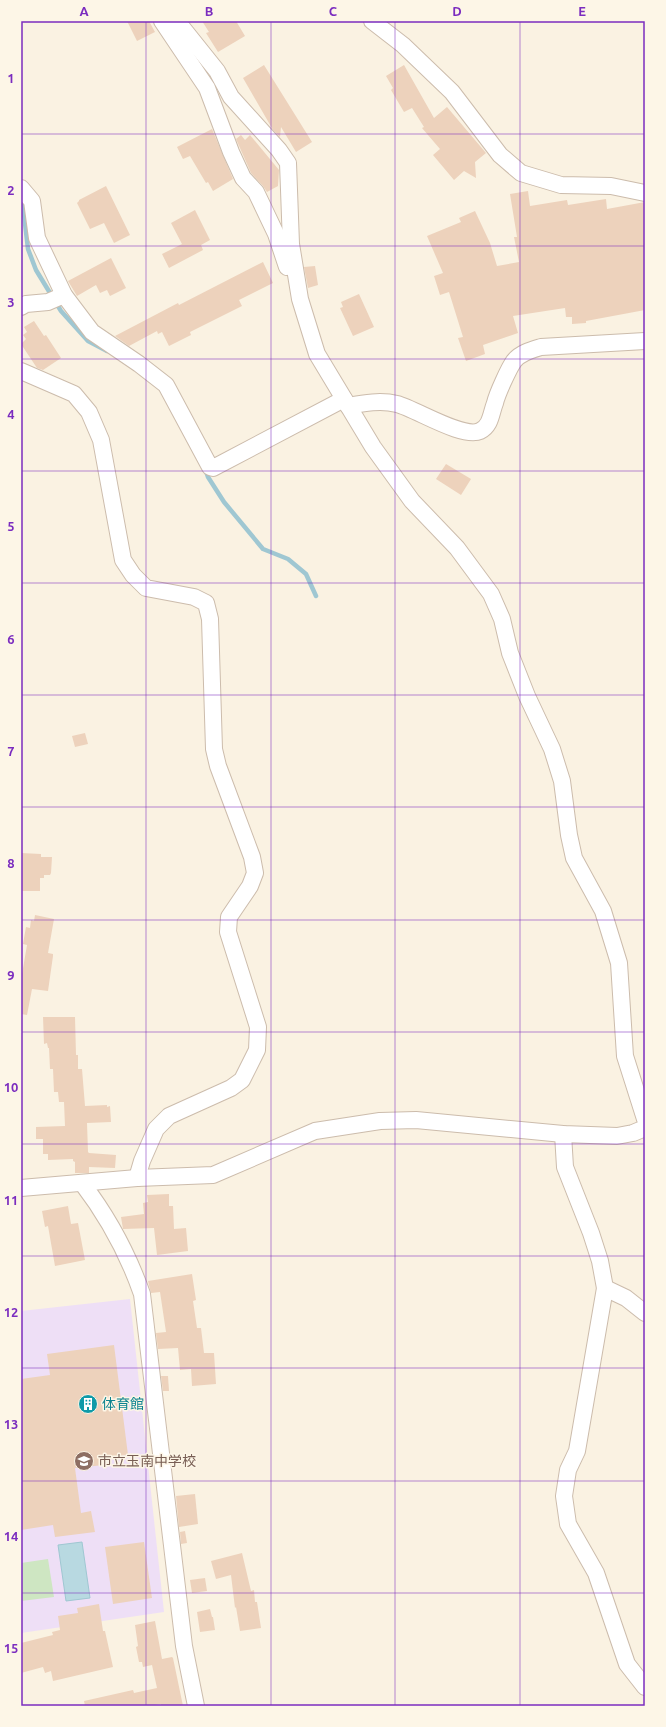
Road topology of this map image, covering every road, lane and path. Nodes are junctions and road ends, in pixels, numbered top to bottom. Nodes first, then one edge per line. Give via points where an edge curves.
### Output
1 (162, 21) edge
2 (177, 21) edge
3 (372, 21) edge
4 (21, 188) edge
5 (645, 193) edge
6 (57, 298) junction
7 (300, 299) junction
8 (21, 307) edge
9 (645, 341) edge
10 (21, 371) edge
11 (346, 402) junction
12 (645, 1119) edge
13 (645, 1128) edge
14 (563, 1134) junction
15 (138, 1178) junction
16 (82, 1183) junction
17 (21, 1188) edge
18 (605, 1288) junction
19 (645, 1313) edge
20 (645, 1687) edge
21 (196, 1706) edge

1 - 7 street via 207,88 243,178 256,192 276,234 297,297
2 - 7 street via 217,72 231,97 288,163 291,244
3 - 5 street via 403,45 452,92 500,155 521,173 561,185 611,186
4 - 6 street via 32,201 37,238
6 - 8 street
6 - 11 street via 92,332 166,385 210,467 213,468
7 - 11 street via 317,354
9 - 11 street via 540,347 528,350 514,361 495,401 489,425 479,432 456,429 396,404
10 - 15 street via 74,394 89,412 101,440 123,560 133,575 146,588 194,596 206,603 210,619 214,749 252,857 254,873 250,886 229,917 228,932 258,1027 256,1050 242,1080 231,1088 169,1116 156,1129 142,1161
11 - 12 street via 373,447 412,501 457,548 491,594 502,619 510,653 526,696 552,749 562,781 574,858 603,911 619,963 625,1056
13 - 14 street via 617,1136
14 - 15 street via 416,1120 380,1121 315,1131 213,1175
14 - 18 street via 565,1167 600,1261
15 - 16 street
16 - 17 street
16 - 21 street via 99,1204 131,1263 142,1294 184,1646
18 - 19 street via 626,1298
18 - 20 street via 577,1451 568,1470 564,1496 568,1524 596,1573 627,1664

